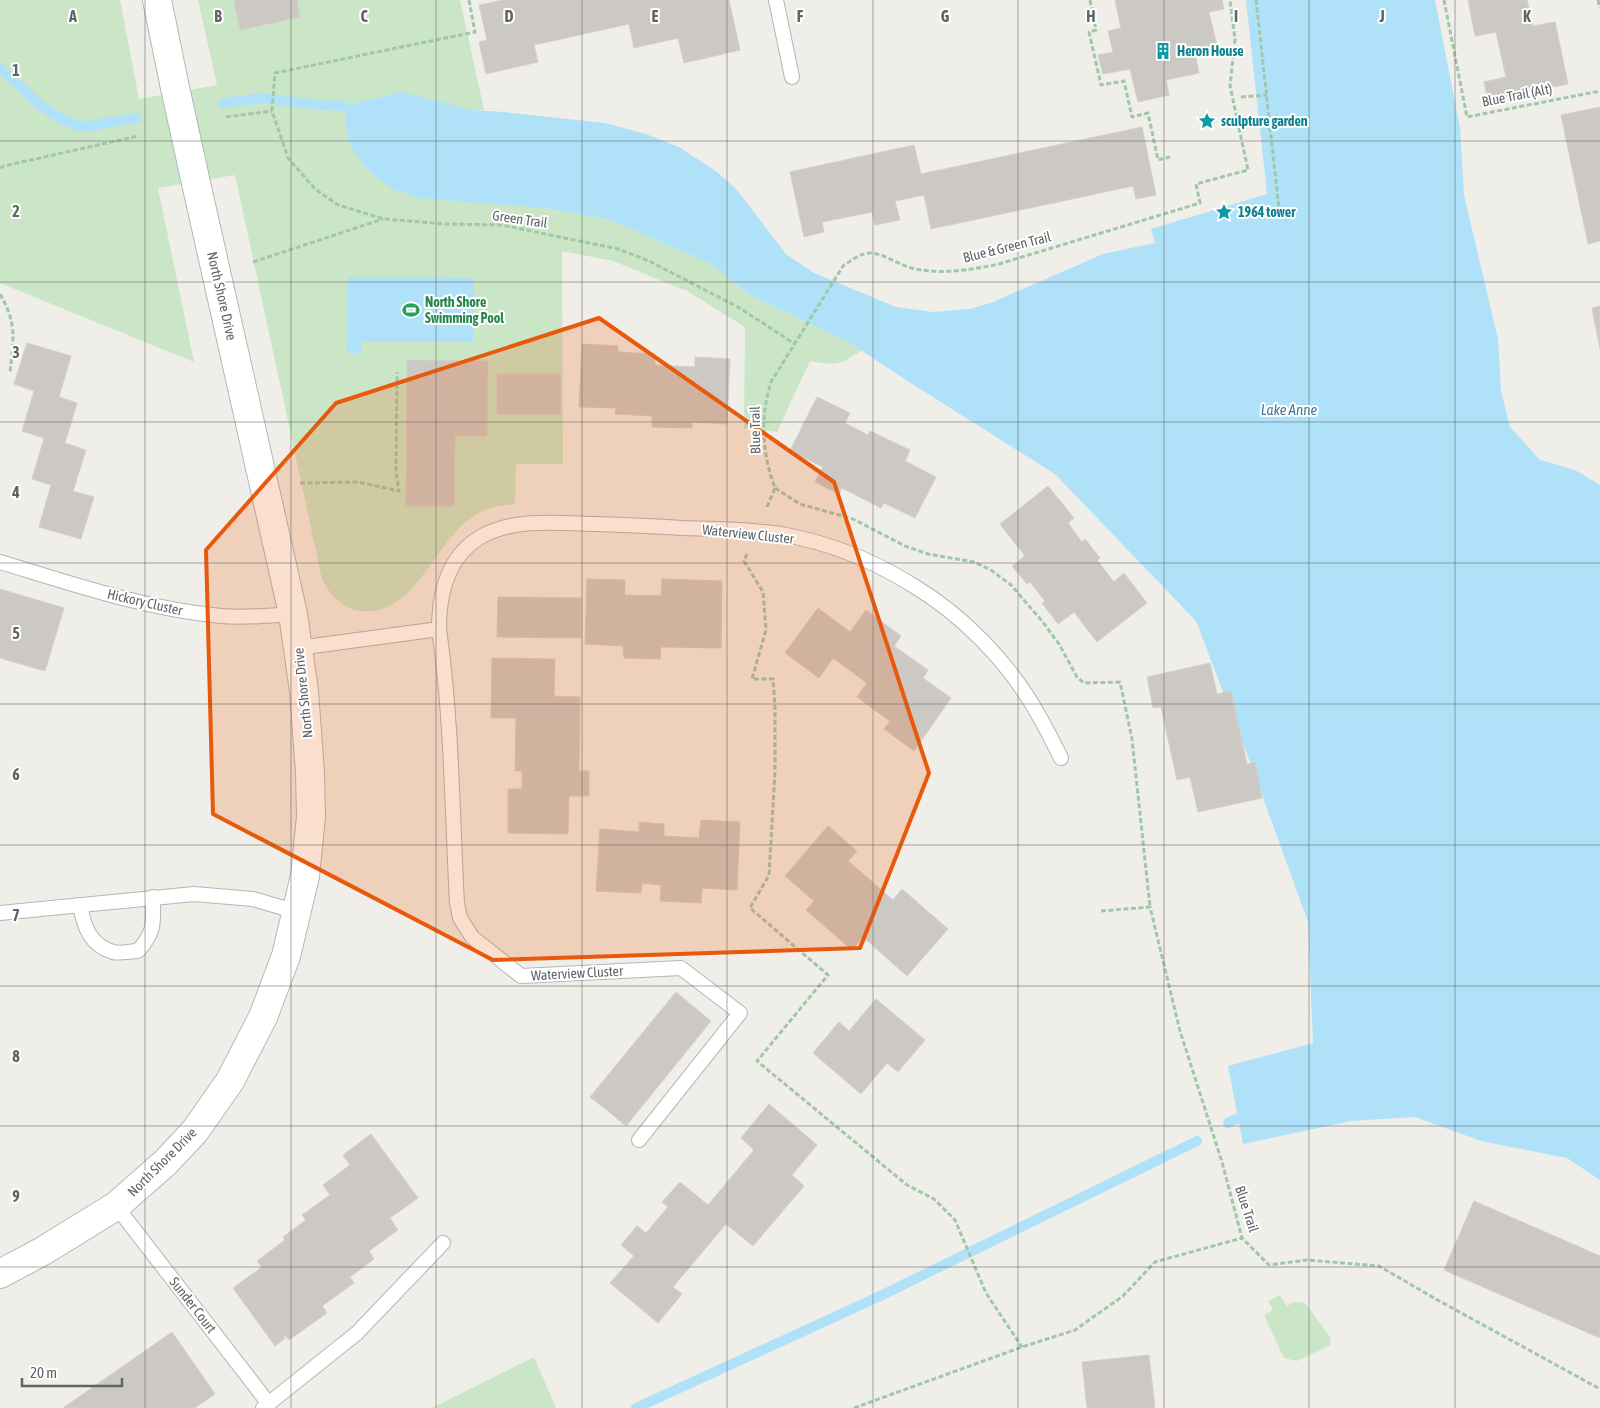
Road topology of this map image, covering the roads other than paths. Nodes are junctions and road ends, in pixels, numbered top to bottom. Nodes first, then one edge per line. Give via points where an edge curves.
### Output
1 (157, 0) edge
2 (776, 0) edge
3 (792, 77) dead end
4 (0, 562) edge
5 (293, 614) junction
6 (440, 629) junction
7 (298, 648) junction
8 (1061, 758) dead end
9 (153, 897) junction
10 (80, 905) junction
11 (297, 912) junction
12 (0, 913) edge
13 (638, 1140) dead end
14 (116, 1206) junction
15 (443, 1243) dead end
16 (0, 1274) edge
17 (266, 1406) edge

1 - 5 street, North Shore Drive, bridge
2 - 3 lane
4 - 5 lane, Hickory Cluster via 111,595 179,610 241,617
5 - 7 street, North Shore Drive
6 - 7 lane
6 - 8 lane, Waterview Cluster via 443,589 450,570 463,550 483,536 506,527 550,523 758,532 805,540 857,556 909,583 945,608 984,642 1016,681 1039,715
6 - 13 lane, Waterview Cluster via 450,730 457,903 460,918 472,937 521,976 681,968 740,1013
7 - 11 street, North Shore Drive via 308,730 311,817 307,867
9 - 10 lane
9 - 10 lane via 153,929 138,951 115,952 96,943 84,924
9 - 11 lane via 221,896
10 - 12 lane
11 - 14 street, North Shore Drive via 286,956 263,1017 230,1081 195,1131 166,1162
14 - 16 street, North Shore Drive
14 - 17 lane, Sunder Court
15 - 17 lane, Sunder Court via 357,1333

